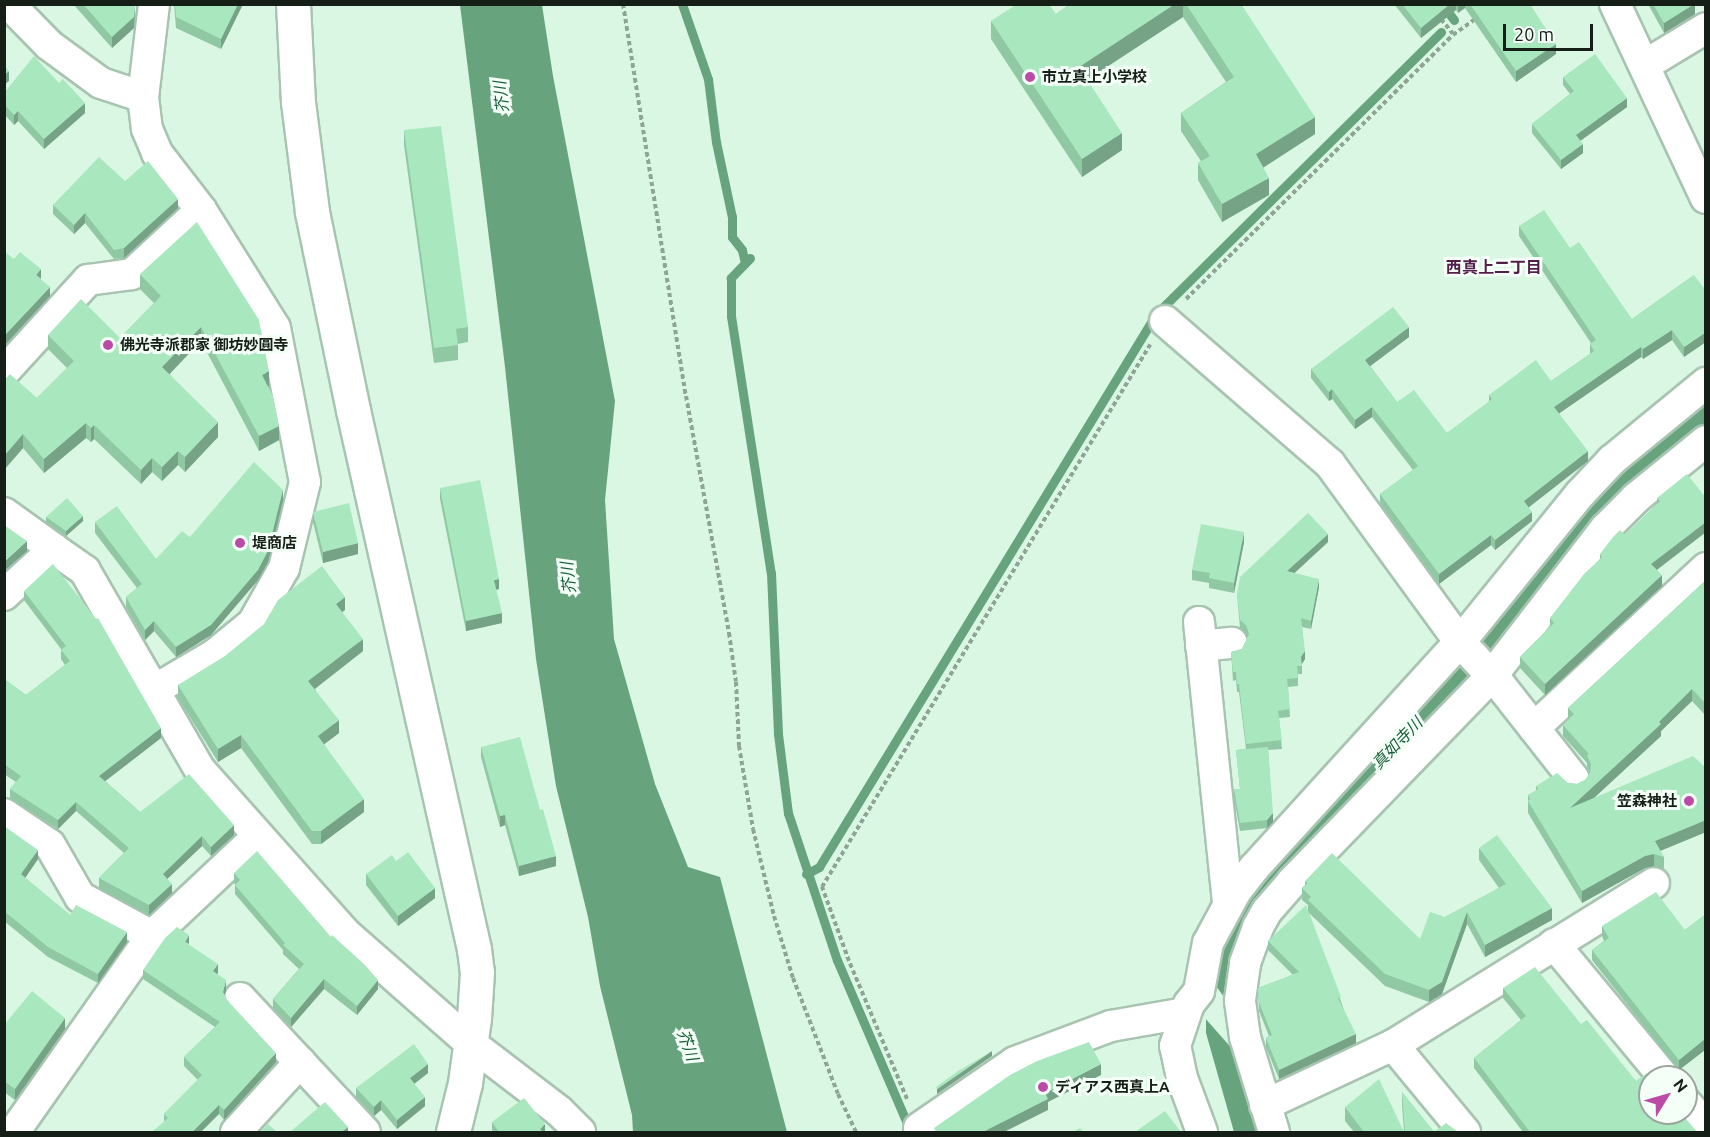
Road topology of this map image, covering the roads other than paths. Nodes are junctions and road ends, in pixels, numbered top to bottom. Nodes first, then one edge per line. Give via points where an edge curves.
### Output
1 (9, 4) edge
2 (293, 4) edge
3 (1615, 4) edge
4 (146, 11) edge
5 (1706, 27) edge
6 (1646, 65) junction
7 (143, 97) junction
8 (1706, 198) edge
9 (201, 210) junction
10 (1164, 321) road end
11 (4, 372) edge
12 (1706, 384) edge
13 (1706, 441) edge
14 (4, 513) edge
15 (54, 549) junction
16 (1706, 568) edge
17 (4, 595) edge
18 (1232, 643) dead end
19 (1476, 659) junction
20 (156, 689) junction
21 (1534, 728) junction
22 (1574, 780) dead end
23 (4, 814) edge
24 (258, 836) junction
25 (1654, 883) dead end
26 (1228, 903) junction
27 (152, 936) junction
28 (1554, 944) junction
29 (240, 998) dead end
30 (1197, 1000) junction
31 (1241, 1033) junction
32 (470, 1043) junction
33 (1393, 1045) junction
34 (300, 1062) junction
35 (1655, 1065) edge
36 (1270, 1119) edge
37 (919, 1128) road end
38 (14, 1132) edge
39 (236, 1132) edge
40 (365, 1132) edge
41 (453, 1132) edge
42 (580, 1132) edge
43 (1202, 1132) edge
44 (1465, 1132) edge

1 - 7 street via 49,45 101,83
2 - 32 street via 298,102 312,212 355,422 474,949 477,972
3 - 6 street
4 - 7 street
5 - 6 street
6 - 8 street
7 - 9 street via 147,129 157,153
9 - 11 street via 132,274 88,280
9 - 20 street via 275,328 305,482 284,568 253,623 214,656
10 - 19 street via 1330,464
12 - 19 street via 1612,460 1580,494
13 - 19 street via 1636,498
14 - 15 street
15 - 17 street
15 - 20 street via 85,571
16 - 21 street
18 - 26 street via 1200,634
19 - 21 street
19 - 26 street via 1254,868
19 - 31 street via 1268,911 1245,963
20 - 24 street via 200,770
21 - 22 street
23 - 27 street via 50,845 80,897
24 - 27 street
24 - 32 street via 345,933
25 - 28 street
26 - 30 street via 1208,943
27 - 38 street
28 - 33 street
28 - 35 street
29 - 34 street
30 - 31 street
30 - 37 street via 1111,1026 1015,1062
30 - 43 street via 1175,1046
31 - 36 street
32 - 41 street
32 - 42 street via 559,1111
33 - 36 street
33 - 44 street
34 - 39 street
34 - 40 street

